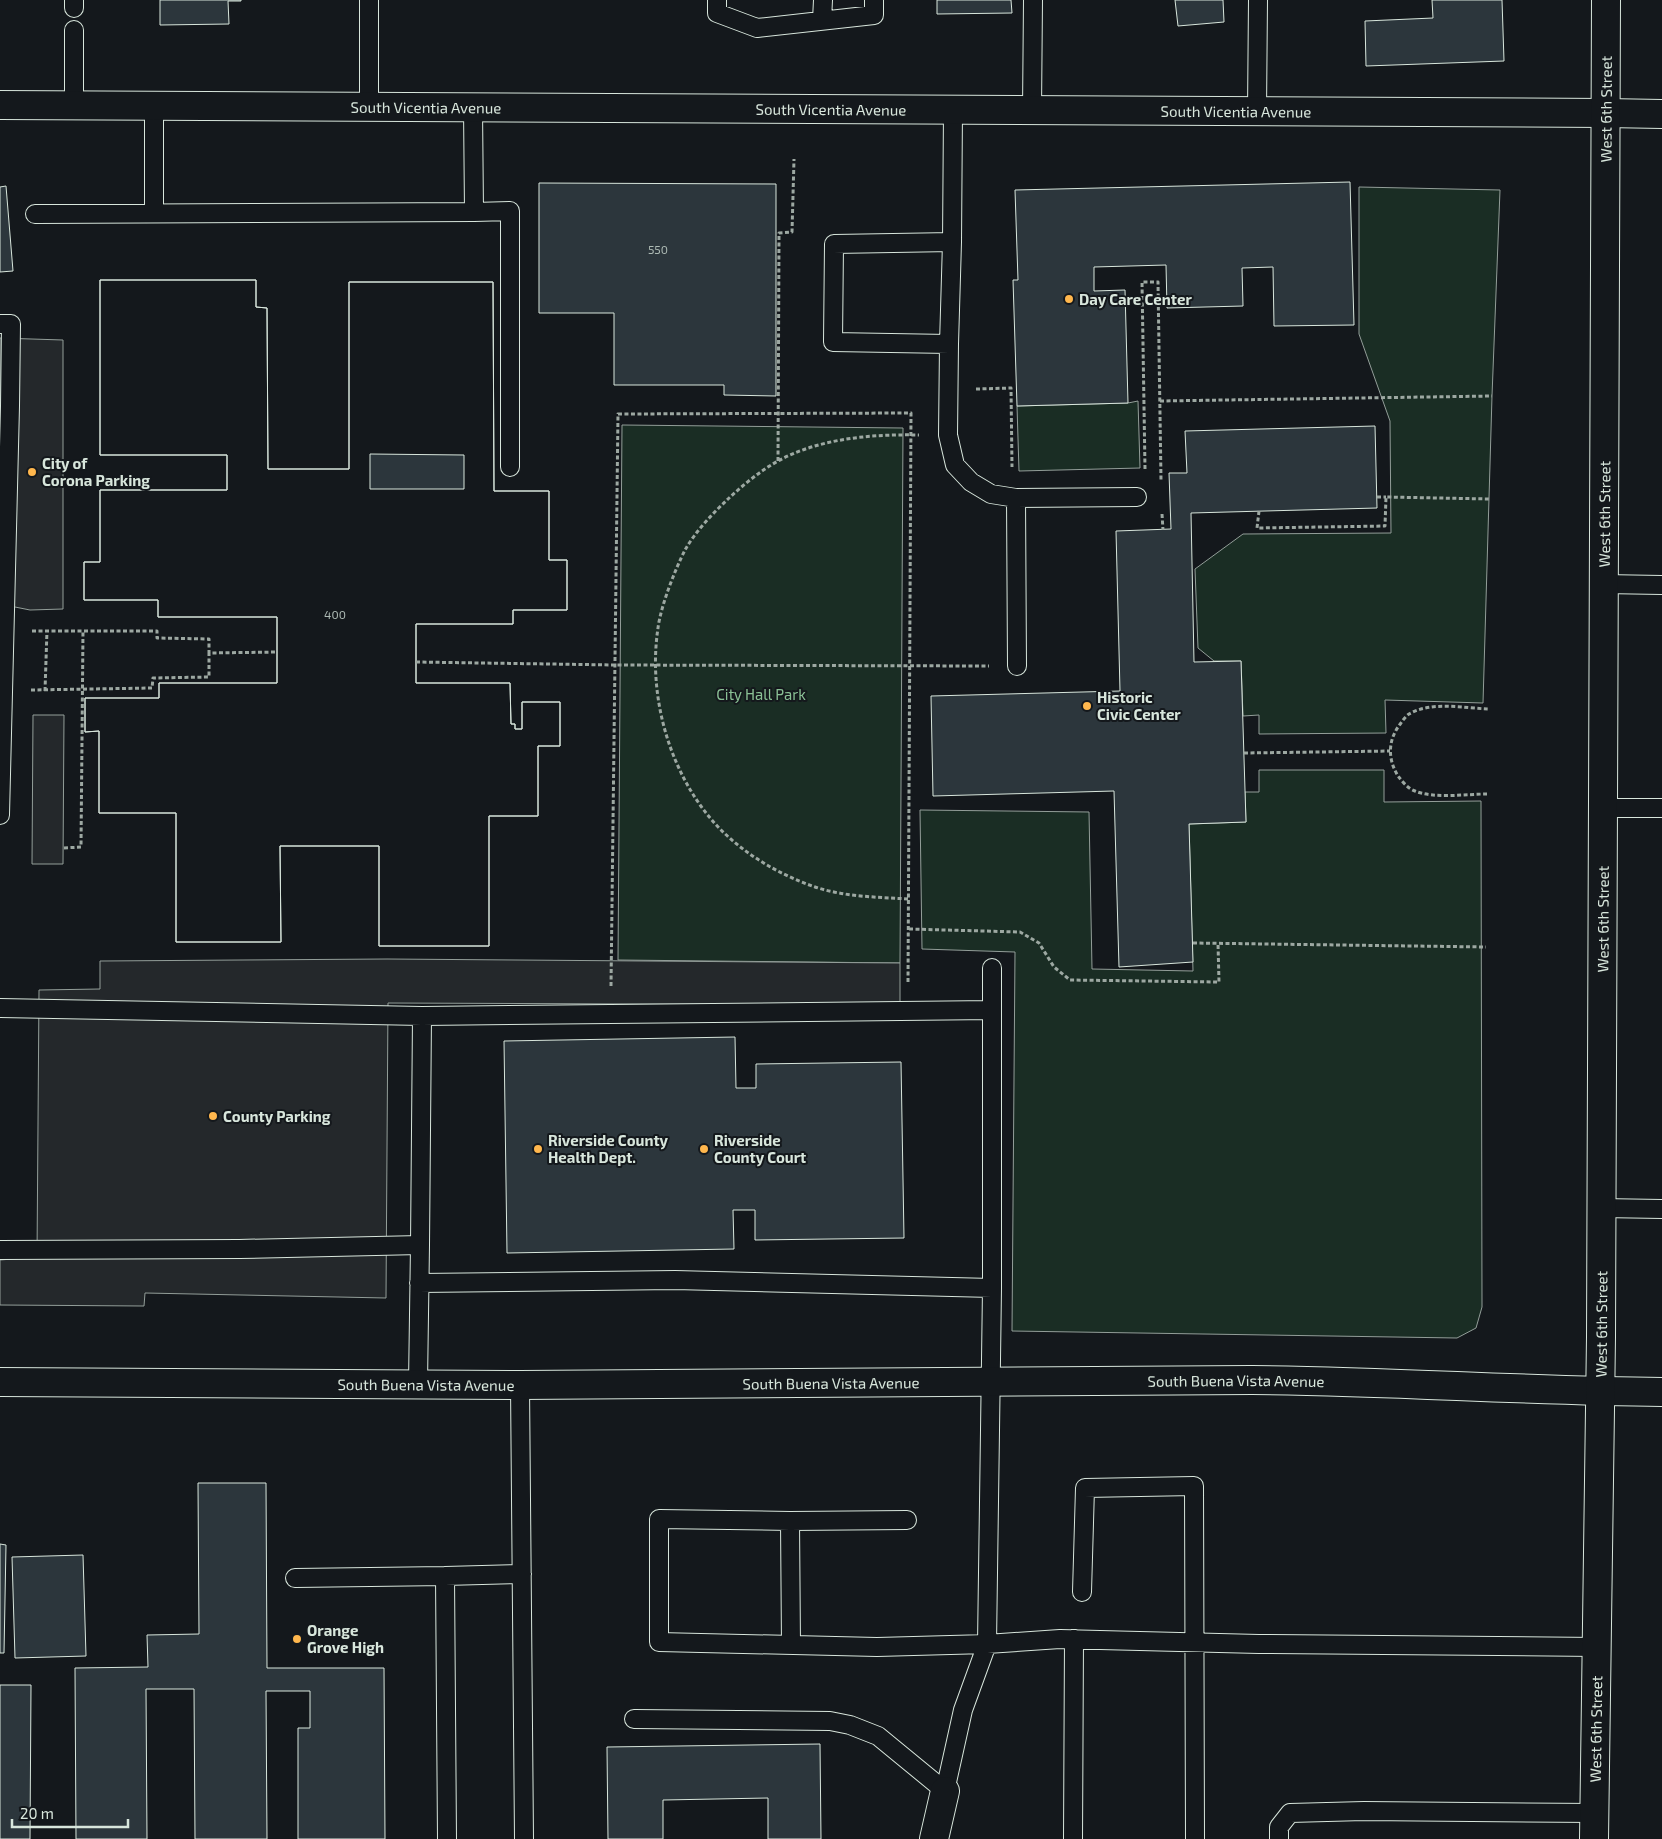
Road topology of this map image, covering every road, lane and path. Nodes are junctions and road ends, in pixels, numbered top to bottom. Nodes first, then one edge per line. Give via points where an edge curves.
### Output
1 (369, 0) edge
2 (718, 0) edge
3 (823, 0) edge
4 (874, 0) edge
5 (1033, 0) edge
6 (1258, 0) edge
7 (1606, 0) edge
8 (822, 20) junction
9 (74, 30) dead end
10 (0, 105) edge
11 (74, 105) junction
12 (154, 107) junction
13 (369, 107) junction
14 (473, 108) junction
15 (953, 110) junction
16 (1032, 110) junction
17 (1257, 111) junction
18 (1606, 113) junction
19 (1662, 114) edge
20 (794, 159) dead end
21 (474, 212) junction
22 (154, 213) junction
23 (34, 214) dead end
24 (952, 242) junction
25 (0, 324) edge
26 (949, 344) junction
27 (973, 389) dead end
28 (1492, 396) dead end
29 (1160, 401) junction
30 (777, 413) junction
31 (911, 435) junction
32 (948, 435) junction
33 (778, 461) junction
34 (510, 467) dead end
35 (1145, 474) dead end
36 (1012, 476) dead end
37 (1161, 487) dead end
38 (1137, 497) dead end
39 (1377, 497) dead end
40 (1386, 497) junction
41 (1016, 498) junction
42 (1491, 499) dead end
43 (1162, 506) dead end
44 (1259, 511) dead end
45 (1162, 530) dead end
46 (1604, 584) junction
47 (1662, 584) edge
48 (2, 611) edge
49 (83, 631) junction
50 (277, 652) dead end
51 (209, 653) junction
52 (416, 662) dead end
53 (615, 665) junction
54 (656, 665) junction
55 (910, 665) junction
56 (1017, 666) joint
57 (82, 689) junction
58 (1488, 709) dead end
59 (1, 710) edge
60 (1390, 751) junction
61 (1244, 753) dead end
62 (1487, 794) dead end
63 (1602, 808) junction
64 (1662, 808) edge
65 (0, 814) edge
66 (64, 848) dead end
67 (908, 899) junction
68 (909, 930) junction
69 (1193, 943) dead end
70 (1218, 943) junction
71 (1486, 947) dead end
72 (992, 968) dead end
73 (0, 1008) edge
74 (992, 1010) junction
75 (908, 1011) junction
76 (610, 1014) junction
77 (422, 1016) junction
78 (1601, 1208) junction
79 (1662, 1209) edge
80 (420, 1245) junction
81 (0, 1250) edge
82 (420, 1283) junction
83 (992, 1288) junction
84 (0, 1382) edge
85 (992, 1382) junction
86 (418, 1384) junction
87 (520, 1385) junction
88 (1600, 1392) junction
89 (1662, 1392) edge
90 (907, 1520) dead end
91 (790, 1521) junction
92 (522, 1574) junction
93 (444, 1576) junction
94 (295, 1578) dead end
95 (1082, 1592) dead end
96 (1074, 1639) junction
97 (1194, 1642) junction
98 (987, 1644) junction
99 (792, 1645) junction
100 (1597, 1647) junction
101 (634, 1719) dead end
102 (945, 1791) junction
103 (1594, 1826) edge
104 (446, 1839) edge
105 (524, 1839) edge
106 (934, 1839) edge
107 (1073, 1839) edge
108 (1195, 1839) edge
109 (1279, 1839) edge

1 - 13 lane
2 - 8 lane via 717,13 757,28
3 - 8 lane
4 - 8 lane via 874,15
5 - 16 lane
6 - 17 lane
7 - 18 street, West 6th Street
9 - 11 lane
10 - 11 street, South Vicentia Avenue
11 - 12 street, South Vicentia Avenue
12 - 13 street, South Vicentia Avenue
12 - 22 lane
13 - 14 street, South Vicentia Avenue
14 - 15 street, South Vicentia Avenue
14 - 21 lane
15 - 16 street, South Vicentia Avenue
15 - 24 lane
16 - 17 street, South Vicentia Avenue
17 - 18 street, South Vicentia Avenue
18 - 19 street, South Vicentia Avenue
18 - 46 street, West 6th Street
20 - 30 path via 792,232 779,233
21 - 22 lane
21 - 34 lane via 510,211
22 - 23 lane
24 - 26 lane
24 - 26 lane via 834,244 833,342
25 - 48 lane via 11,324
26 - 32 lane
27 - 36 path via 1011,388
28 - 29 path
29 - 35 path via 1158,282 1142,282
29 - 37 path
30 - 31 path via 911,413
30 - 33 path
30 - 53 path via 618,414
31 - 32 path
31 - 33 path via 864,437 821,444
31 - 55 path
32 - 41 lane via 955,465 971,482 990,494
33 - 54 path via 744,484 719,507 686,549 670,586 658,627
38 - 41 lane
39 - 40 path
40 - 42 path
40 - 44 path via 1385,526 1257,528
41 - 56 lane
43 - 45 path
46 - 47 lane
46 - 63 street, West 6th Street
48 - 59 lane
49 - 51 path via 157,631 156,638 209,639
49 - 57 path
49 - 57 path via 47,630 45,690
50 - 51 path
51 - 57 path via 208,677 153,678 152,688
52 - 53 path
53 - 54 path
53 - 76 path
54 - 55 path
54 - 67 path via 659,704 669,745 686,784 711,819 740,848 777,871 816,888 861,896
55 - 56 path
55 - 67 path
57 - 66 path via 81,847
58 - 60 path via 1436,706 1407,715 1392,738
59 - 65 lane
60 - 61 path
60 - 62 path via 1393,767 1412,790 1426,795
63 - 64 lane
63 - 78 street, West 6th Street
67 - 68 path
68 - 70 path via 1020,932 1039,943 1054,967 1070,980 1219,982
68 - 75 path
69 - 70 path
70 - 71 path
72 - 74 lane
73 - 77 lane
74 - 75 lane
74 - 83 lane
75 - 76 lane
76 - 77 lane
77 - 80 lane
78 - 79 lane
78 - 88 street, West 6th Street
80 - 81 lane
80 - 82 lane
82 - 83 lane via 675,1280
82 - 86 lane
83 - 85 lane
84 - 86 street, South Buena Vista Avenue
85 - 87 street, South Buena Vista Avenue
85 - 88 street, South Buena Vista Avenue via 1325,1381
85 - 98 lane
86 - 87 street, South Buena Vista Avenue
87 - 92 lane
88 - 89 street, South Buena Vista Avenue
88 - 100 street, West 6th Street
90 - 91 lane
91 - 99 lane
91 - 99 lane via 659,1519 659,1642
92 - 93 lane
92 - 105 lane
93 - 94 lane
93 - 104 lane
95 - 97 lane via 1085,1488 1194,1486
96 - 97 lane
96 - 98 lane
96 - 107 lane
97 - 100 lane
97 - 108 lane
98 - 99 lane
98 - 102 lane via 963,1710
100 - 103 street, West 6th Street
101 - 102 lane via 830,1721 850,1725 878,1736
102 - 106 street
103 - 109 lane via 1364,1811 1290,1813 1279,1827

